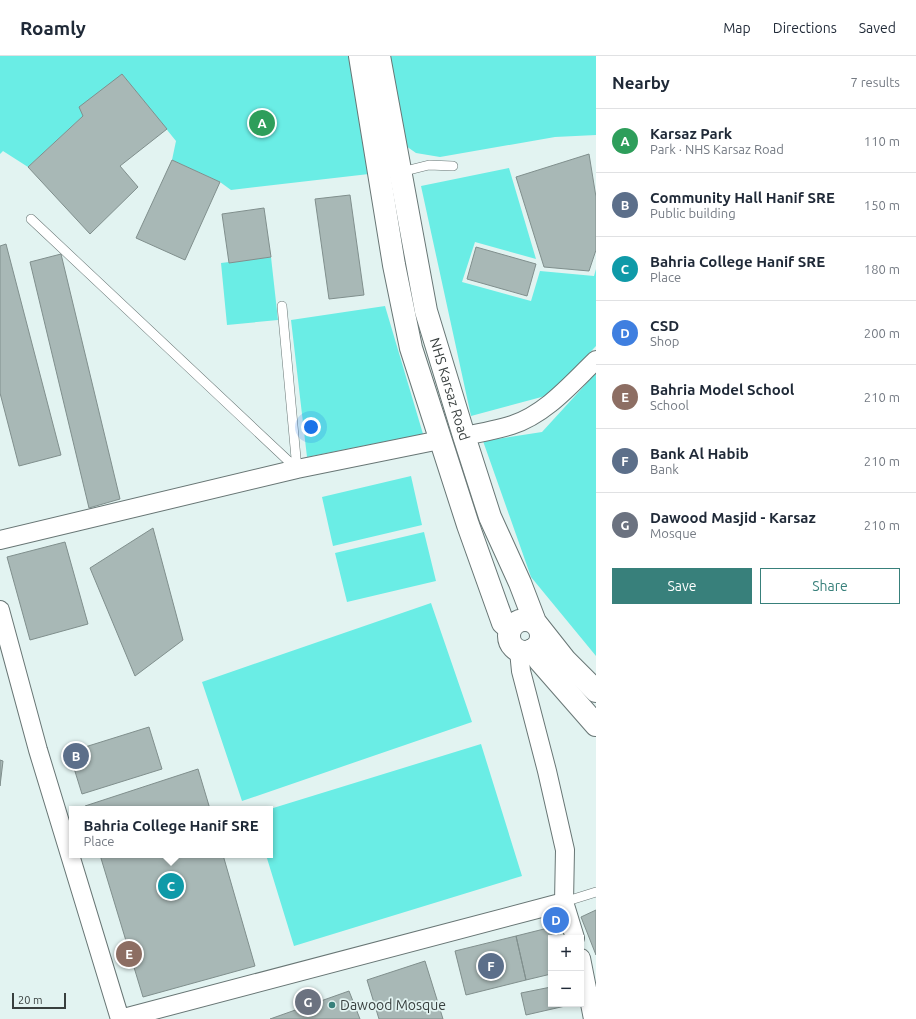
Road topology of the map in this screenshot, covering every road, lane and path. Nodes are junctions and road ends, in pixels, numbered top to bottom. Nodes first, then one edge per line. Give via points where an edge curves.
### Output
1 (360, 56) edge
2 (379, 56) edge
3 (453, 166) dead end
4 (401, 172) junction
5 (31, 219) dead end
6 (282, 306) dead end
7 (596, 360) edge
8 (464, 436) junction
9 (440, 440) junction
10 (297, 469) junction
11 (0, 540) edge
12 (0, 610) edge
13 (537, 625) junction
14 (510, 629) junction
15 (526, 651) junction
16 (596, 691) edge
17 (596, 725) edge
18 (69, 852) edge
19 (71, 858) edge
20 (596, 892) edge
21 (564, 902) junction
22 (574, 935) edge
23 (584, 971) edge
24 (120, 1019) edge
25 (593, 1019) edge

1 - 9 street via 394,265 411,348
2 - 4 street, NHS Karsaz Road
3 - 4 lane via 429,165
4 - 8 street, NHS Karsaz Road via 426,311
5 - 10 lane
6 - 10 lane
7 - 8 street via 555,400 537,413 512,425
8 - 13 street, NHS Karsaz Road via 490,517
9 - 10 street
9 - 14 street via 504,623
10 - 11 street
12 - 18 street
13 - 14 street via 522,620 517,621
13 - 15 street via 540,629 539,643
13 - 16 street, NHS Karsaz Road via 565,660
14 - 15 street via 509,639 515,648
15 - 17 street via 559,682
15 - 21 street via 521,671 548,771 565,850
19 - 24 street
20 - 21 lane
21 - 22 street
21 - 24 street
23 - 25 street

